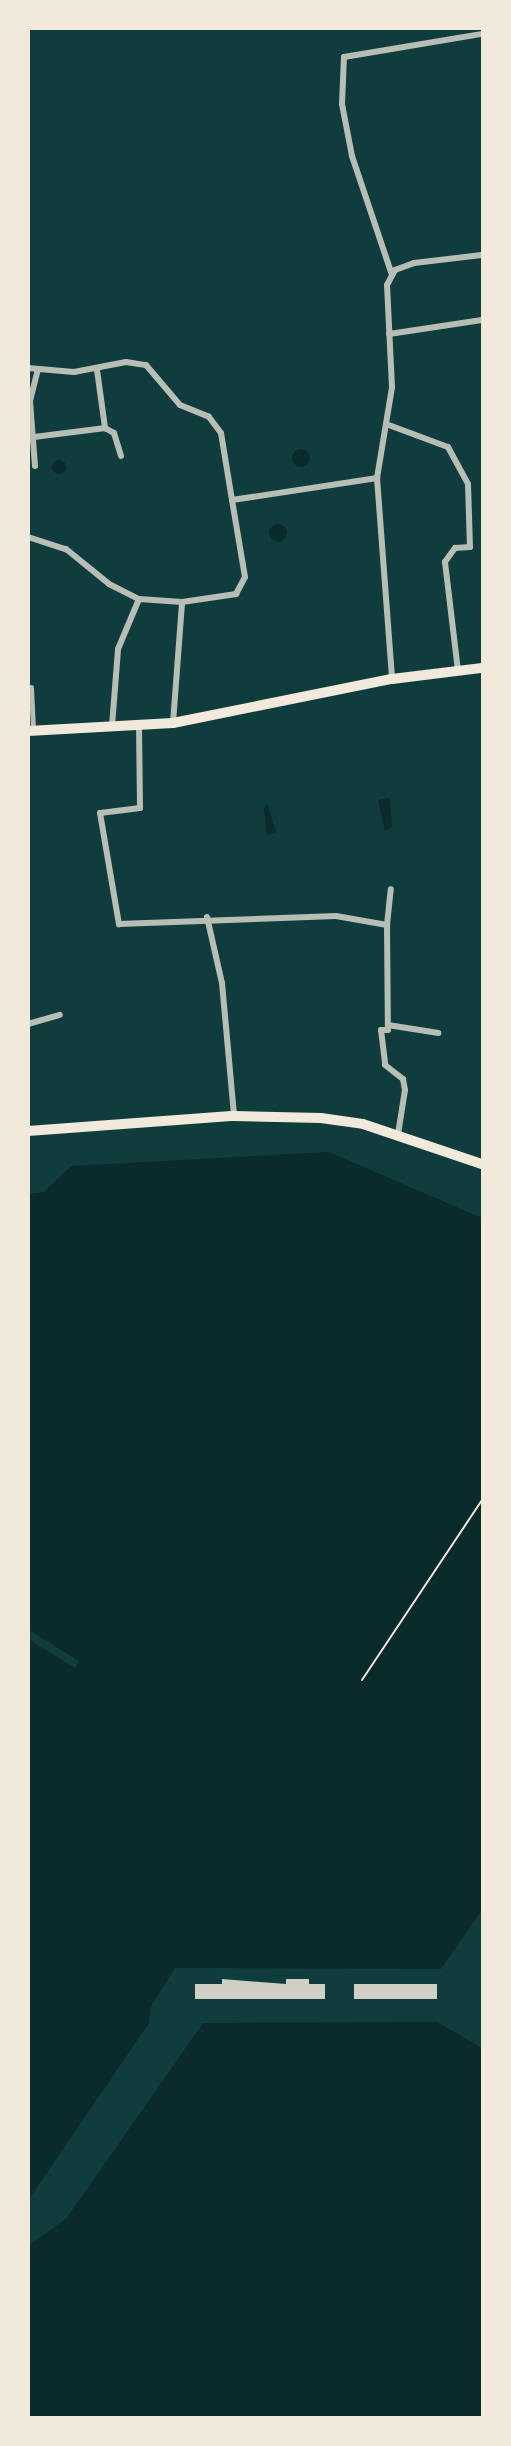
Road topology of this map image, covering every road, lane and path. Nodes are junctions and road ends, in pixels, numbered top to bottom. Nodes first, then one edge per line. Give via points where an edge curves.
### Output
1 (483, 34) edge
2 (483, 255) edge
3 (392, 275) junction
4 (483, 320) edge
5 (389, 334) junction
6 (28, 368) edge
7 (38, 369) junction
8 (98, 370) junction
9 (386, 424) junction
10 (105, 428) junction
11 (34, 437) junction
12 (121, 456) dead end
13 (35, 466) dead end
14 (377, 478) junction
15 (232, 500) junction
16 (28, 537) edge
17 (139, 599) junction
18 (182, 602) junction
19 (483, 668) edge
20 (458, 671) junction
21 (392, 679) junction
22 (31, 687) dead end
23 (173, 723) junction
24 (139, 725) junction
25 (112, 726) junction
26 (31, 731) edge
27 (391, 889) dead end
28 (207, 917) junction
29 (387, 924) junction
30 (60, 1015) dead end
31 (28, 1024) edge
32 (388, 1025) junction
33 (438, 1033) dead end
34 (234, 1116) junction
35 (28, 1131) edge
36 (398, 1134) junction
37 (483, 1164) edge
38 (483, 1500) edge
39 (362, 1680) dead end

1 - 3 street via 344,57 342,104 352,156
2 - 3 street via 414,263
3 - 5 street via 387,285
4 - 5 street
5 - 9 street via 392,387
6 - 7 street
7 - 8 street
7 - 11 street via 30,401
8 - 10 street
8 - 15 street via 126,362 146,365 180,405 209,417 221,433
9 - 14 street
9 - 20 street via 448,447 468,484 470,547 456,548 445,562
10 - 11 street
10 - 12 street via 114,433
11 - 13 street
14 - 15 street
14 - 21 street
15 - 18 street via 243,588 236,594
16 - 17 street via 66,549 109,584
17 - 18 street
17 - 25 street via 118,650
18 - 23 street
19 - 20 main road
20 - 21 main road
21 - 23 main road
22 - 26 street
23 - 24 main road
24 - 25 main road
24 - 28 street via 140,808 100,813 119,924
25 - 26 main road
27 - 29 street
28 - 29 street via 336,916
28 - 34 street via 222,983
29 - 32 street
30 - 31 street
32 - 33 street
32 - 36 street via 388,1030 381,1030 385,1065 403,1079 407,1100
34 - 35 main road
34 - 36 main road via 321,1118
36 - 37 main road
38 - 39 path

